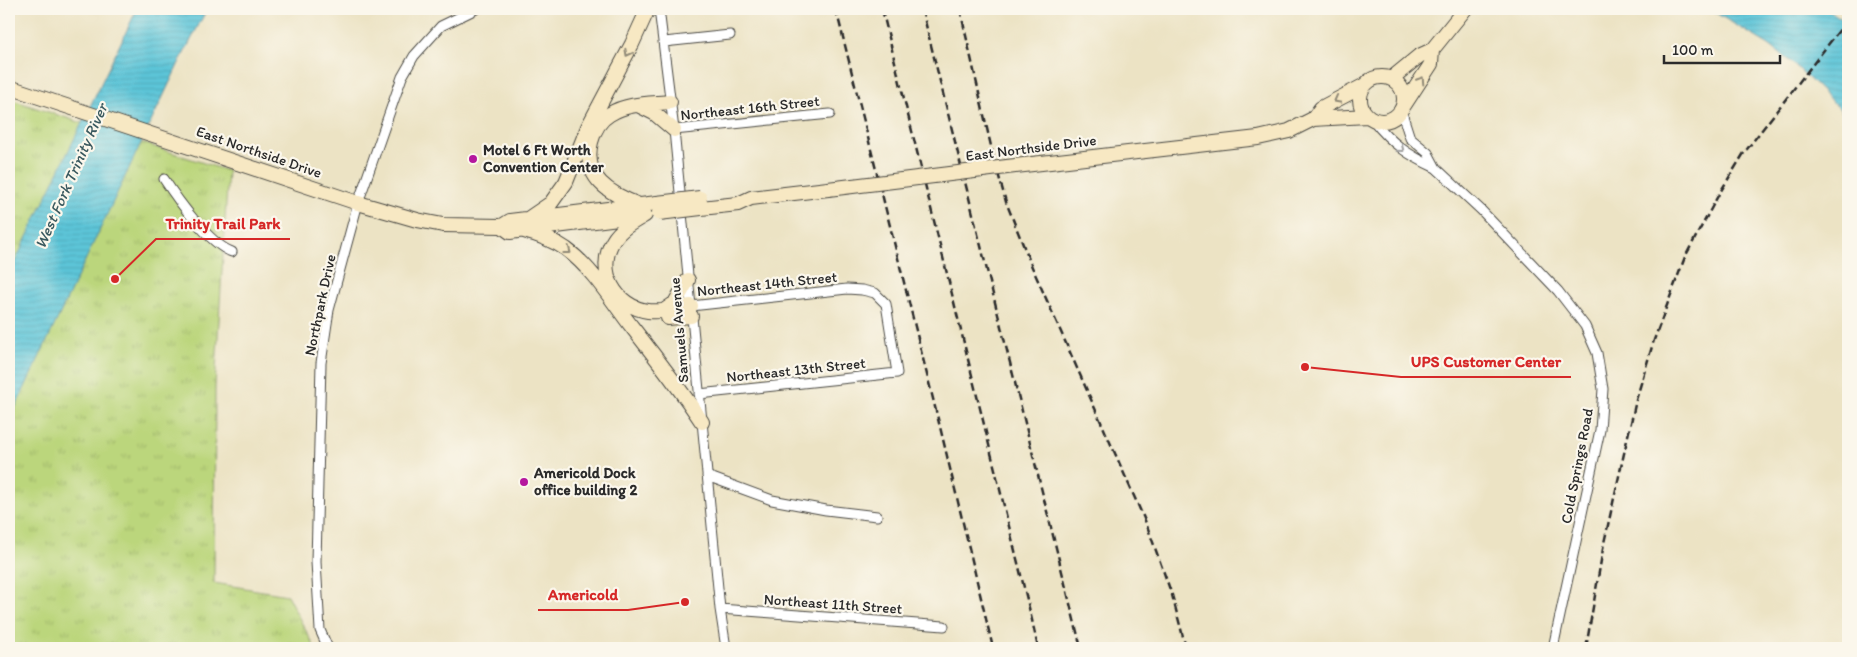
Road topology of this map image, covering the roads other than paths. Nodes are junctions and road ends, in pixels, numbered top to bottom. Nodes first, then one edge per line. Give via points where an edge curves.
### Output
1 (476, 9) edge
2 (648, 9) edge
3 (659, 9) edge
4 (1465, 9) edge
5 (730, 35) dead end
6 (664, 42) junction
7 (1432, 50) junction
8 (1391, 79) junction
9 (1365, 85) junction
10 (9, 87) edge
11 (670, 99) junction
12 (640, 106) junction
13 (1402, 108) junction
14 (598, 111) junction
15 (830, 114) dead end
16 (1370, 118) junction
17 (1312, 119) junction
18 (674, 130) junction
19 (1436, 168) junction
20 (164, 179) dead end
21 (358, 203) junction
22 (650, 209) junction
23 (526, 225) junction
24 (232, 252) dead end
25 (688, 280) junction
26 (665, 310) junction
27 (691, 311) junction
28 (621, 312) junction
29 (896, 374) joint
30 (699, 394) junction
31 (702, 422) junction
32 (707, 476) junction
33 (877, 516) dead end
34 (720, 609) junction
35 (944, 626) dead end
36 (328, 648) edge
37 (726, 648) edge
38 (1553, 648) edge

1 - 21 street, Northpark Drive via 441,26 414,56 402,77
2 -> 14 street
3 - 6 street, Samuels Avenue
4 - 7 street
5 - 6 street
6 - 11 street, Samuels Avenue
7 - 8 street via 1419,56
13 -> 7 street via 1431,64
8 - 9 street via 1380,77
8 - 13 street via 1403,92
9 - 16 street via 1360,103
9 -> 17 street, East Northside Drive via 1321,108
10 - 21 street, East Northside Drive
11 - 12 street
11 - 14 street via 623,101
11 - 18 street, Samuels Avenue
12 - 18 street
12 - 22 street via 618,110 604,118 594,133 589,154 599,181 619,197
13 - 16 street via 1388,121
13 - 19 street, Cold Springs Road via 1410,138 1428,153
14 - 23 street via 560,192
15 - 18 street, Northeast 16th Street
16 - 17 street, East Northside Drive
16 -> 19 street, Cold Springs Road via 1385,136 1412,157
17 - 22 street, East Northside Drive, bridge via 1289,131 1258,138 751,198 738,204 701,203
18 - 25 street, Samuels Avenue
19 - 38 street, Cold Springs Road via 1558,291 1585,326 1598,359 1602,389 1600,430
20 - 24 street via 180,204 221,247
21 - 23 street, East Northside Drive via 443,225 502,226 510,220
21 - 36 street, Northpark Drive via 329,310 321,363 316,562 320,630
22 - 23 street, East Northside Drive
22 - 26 street via 623,229 611,243 606,259 607,273 610,285 630,306 650,312
23 -> 28 street via 577,258
25 - 26 street via 675,303
25 - 27 street, Samuels Avenue
26 - 27 street
27 - 28 street via 656,319
27 - 29 street, Northeast 14th Street via 847,290 875,293 886,304
27 - 30 street, Samuels Avenue
28 - 31 street
29 - 30 street, Northeast 13th Street
30 - 31 street, Samuels Avenue
31 - 32 street, Samuels Avenue
32 - 33 street via 772,500
32 - 34 street, Samuels Avenue
34 - 35 street, Northeast 11th Street
34 - 37 street, Samuels Avenue

